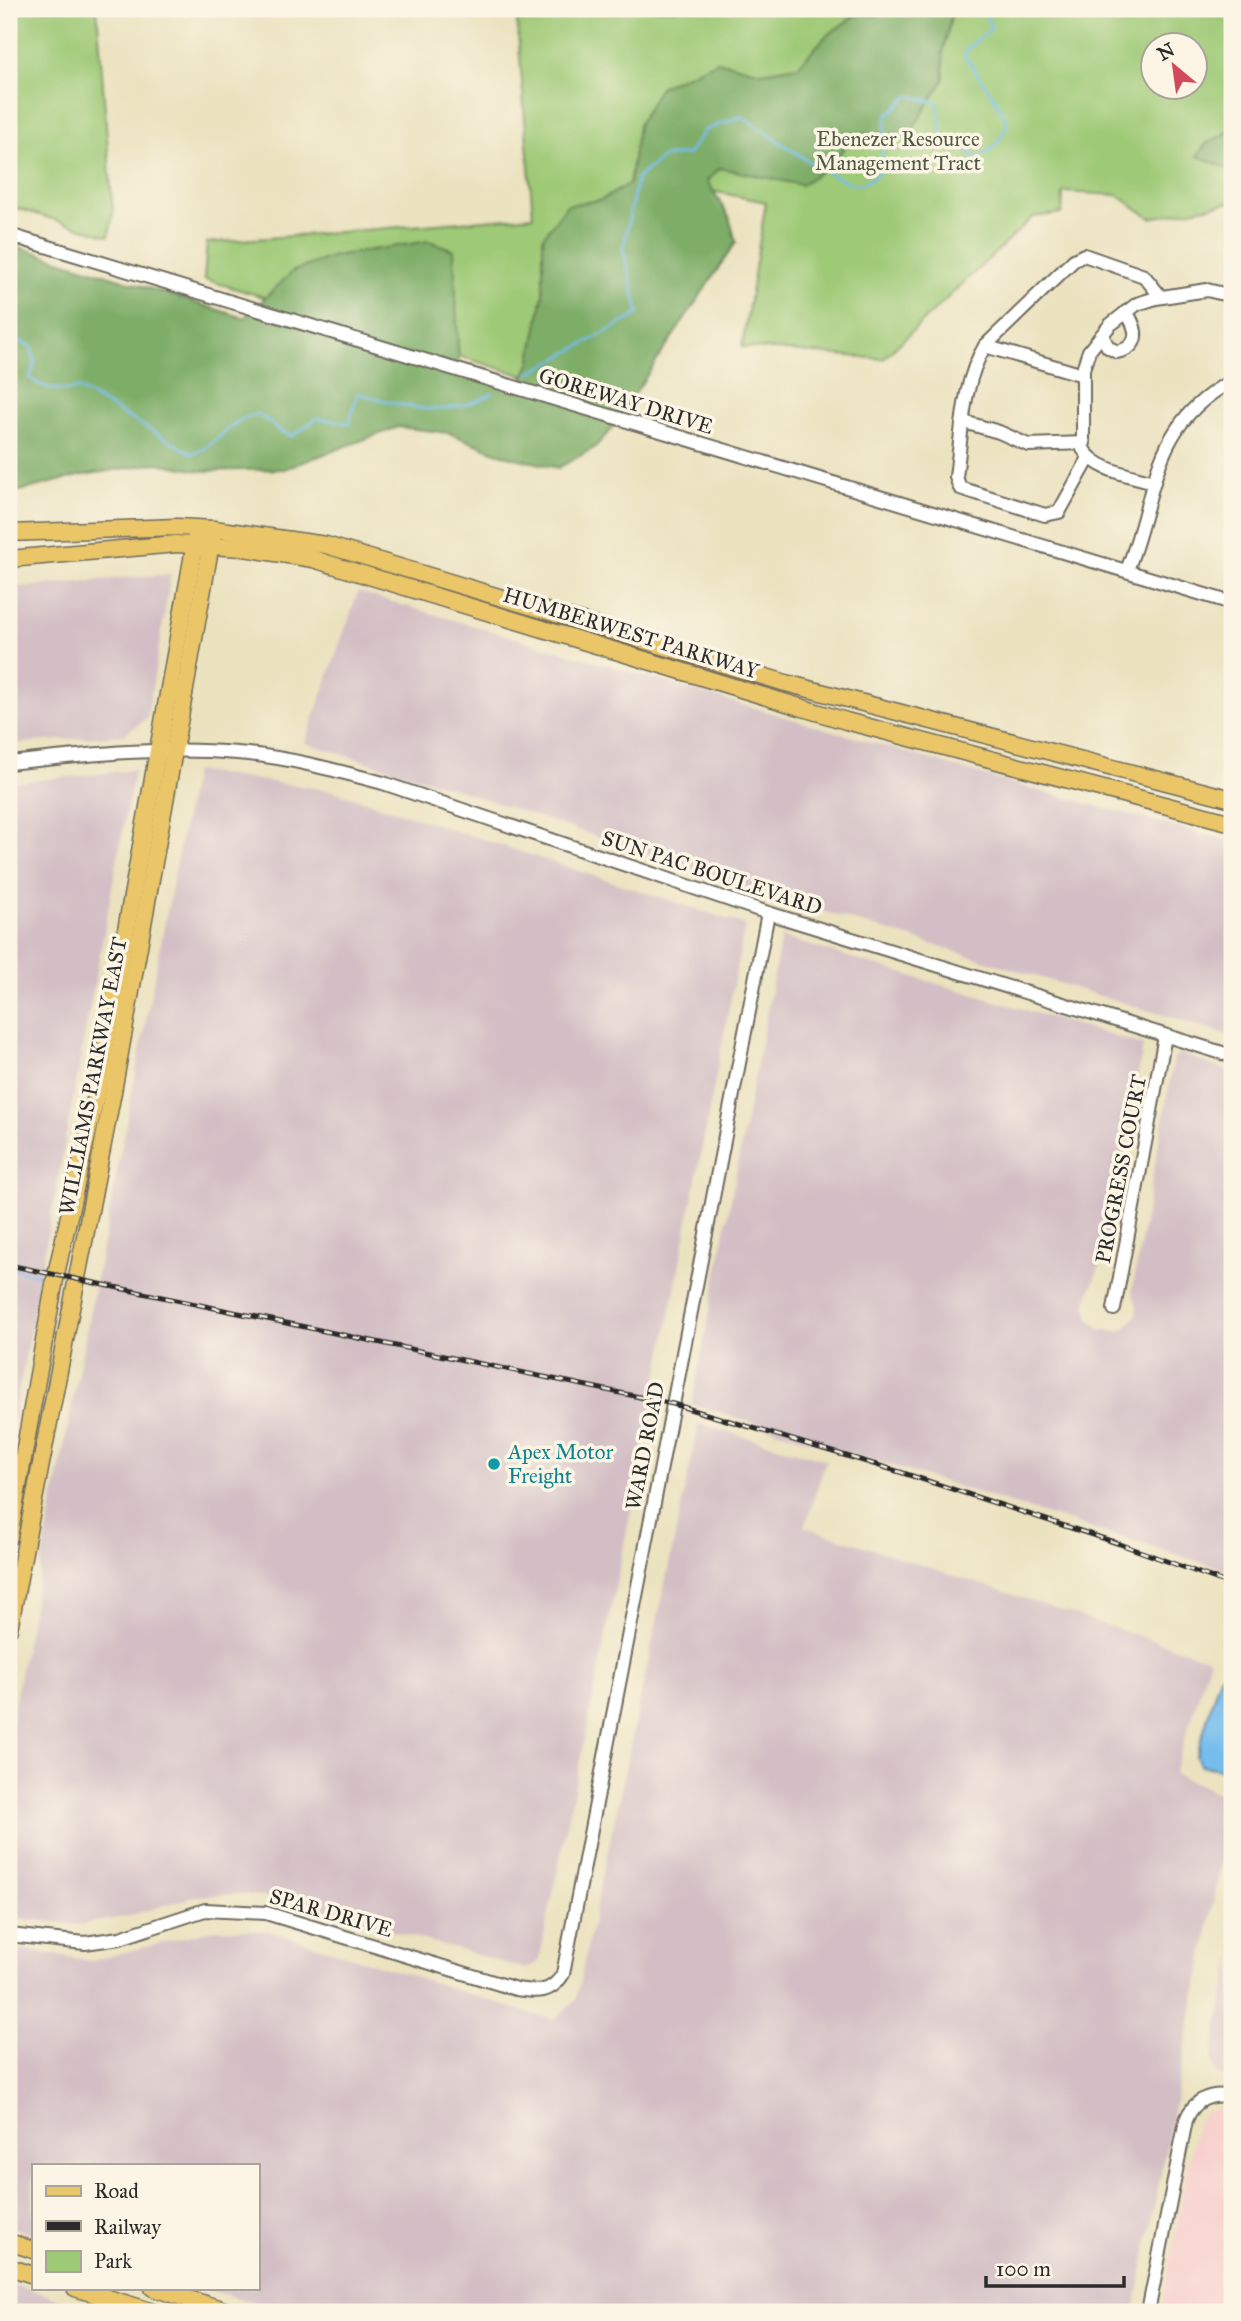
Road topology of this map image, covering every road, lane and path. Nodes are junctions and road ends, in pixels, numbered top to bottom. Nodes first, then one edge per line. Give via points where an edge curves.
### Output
1 (9, 235) edge
2 (1232, 289) edge
3 (1161, 297) junction
4 (1126, 312) junction
5 (1102, 335) junction
6 (985, 345) junction
7 (1083, 375) junction
8 (1232, 381) edge
9 (964, 422) junction
10 (1084, 443) junction
11 (1089, 458) junction
12 (1154, 482) junction
13 (205, 529) junction
14 (9, 533) edge
15 (194, 545) junction
16 (211, 546) junction
17 (9, 559) edge
18 (1127, 570) junction
19 (1232, 603) edge
20 (175, 752) junction
21 (156, 753) junction
22 (9, 763) edge
23 (1232, 799) edge
24 (1232, 823) edge
25 (768, 913) junction
26 (1165, 1036) junction
27 (1232, 1056) edge
28 (1114, 1309) dead end
29 (9, 1537) edge
30 (9, 1629) edge
31 (9, 1935) edge
32 (557, 1984) joint
33 (1232, 2097) edge
34 (9, 2242) edge
35 (32, 2250) edge
36 (9, 2267) edge
37 (32, 2275) edge
38 (82, 2290) edge
39 (160, 2290) edge
40 (153, 2312) edge
41 (231, 2312) edge
42 (1148, 2312) edge

1 - 18 street, GOREWAY DRIVE
2 - 3 street
3 - 4 street
3 - 6 street via 1144,276 1084,255
4 - 5 street
4 - 5 street via 1136,334 1129,349 1117,352
5 - 7 street via 1089,351
6 - 7 street
6 - 9 street via 975,361
7 - 10 street
8 - 12 street via 1182,419 1168,439
9 - 10 street via 1028,445
9 - 11 street via 956,477 960,488 1045,514 1059,512
10 - 11 street
11 - 12 street
12 - 18 street
13 - 14 main road, HUMBERWEST PARKWAY
13 - 15 main road, WILLIAMS PARKWAY EAST
13 - 16 main road, WILLIAMS PARKWAY EAST
13 - 23 main road, HUMBERWEST PARKWAY via 326,545 786,683
15 - 16 main road, HUMBERWEST PARKWAY
15 - 17 main road, HUMBERWEST PARKWAY
15 - 21 main road, WILLIAMS PARKWAY EAST
16 - 20 main road, WILLIAMS PARKWAY EAST
16 - 24 main road, HUMBERWEST PARKWAY via 279,553 351,568 846,721
18 - 19 street, GOREWAY DRIVE
20 - 21 street, SUN PAC BOULEVARD
20 - 25 street, SUN PAC BOULEVARD via 236,752 371,780
20 - 30 main road, WILLIAMS PARKWAY EAST
21 - 22 street, SUN PAC BOULEVARD via 120,751
21 - 29 main road, WILLIAMS PARKWAY EAST via 98,1087 56,1274
25 - 26 street, SUN PAC BOULEVARD
25 - 32 street, WARD ROAD via 564,1974
26 - 27 street, SUN PAC BOULEVARD
26 - 28 street, PROGRESS COURT
31 - 32 street, SPAR DRIVE via 85,1943 120,1938 205,1910 255,1912 516,1989 537,1992
33 - 42 street via 1209,2096 1194,2105 1186,2119
34 - 35 main road
36 - 37 main road
38 - 40 main road
39 - 41 main road

